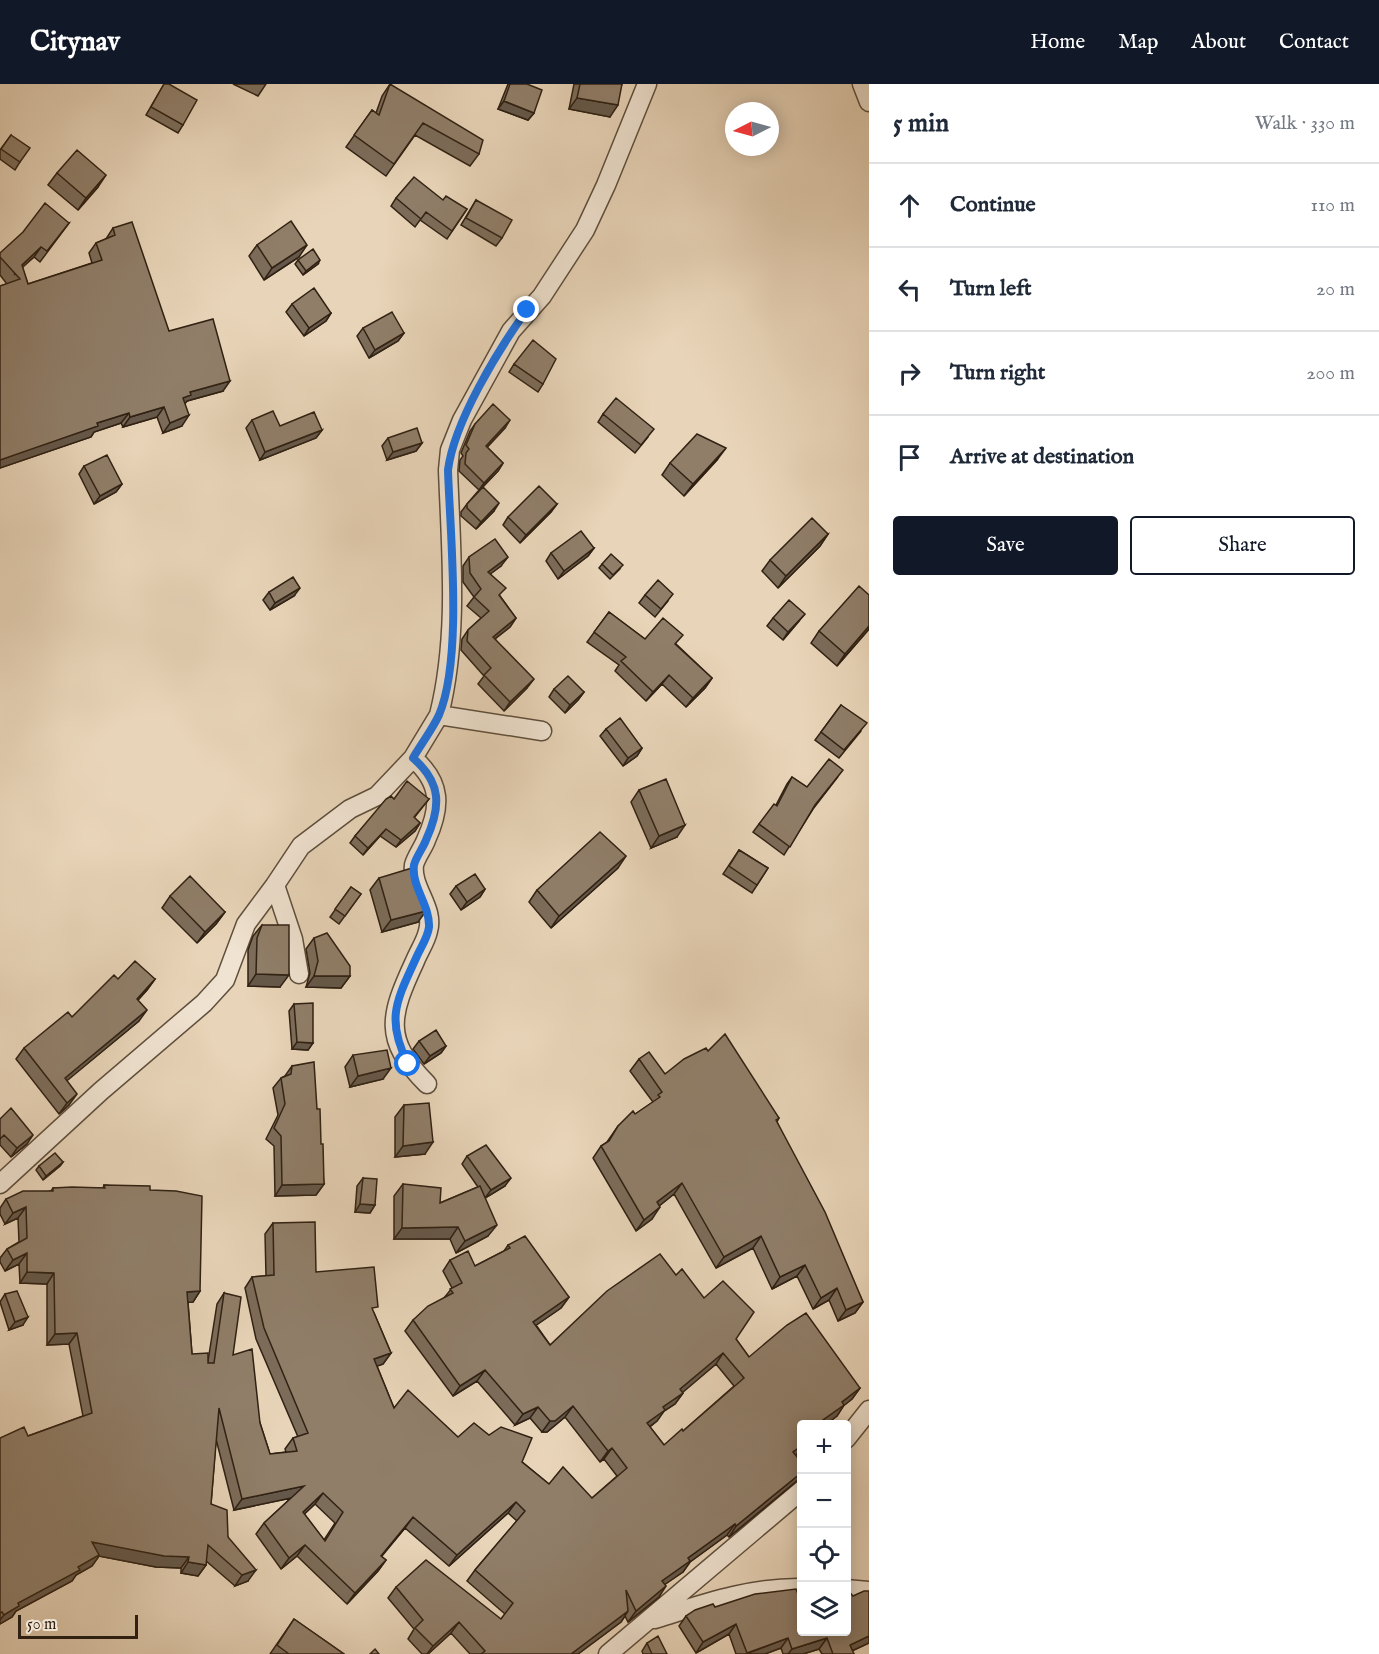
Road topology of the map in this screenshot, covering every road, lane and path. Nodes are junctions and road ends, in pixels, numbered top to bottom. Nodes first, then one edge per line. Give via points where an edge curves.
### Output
1 (647, 84) edge
2 (862, 84) edge
3 (869, 102) edge
4 (439, 715) junction
5 (542, 731) dead end
6 (413, 758) junction
7 (275, 885) junction
8 (298, 974) dead end
9 (427, 1084) dead end
10 (0, 1184) edge
11 (869, 1410) edge
12 (851, 1432) edge
13 (797, 1493) edge
14 (797, 1588) edge
15 (851, 1589) edge
16 (869, 1591) edge
17 (645, 1622) junction
18 (608, 1654) edge

1 - 4 street via 585,230 542,296 511,332 450,450 452,636
2 - 3 street
4 - 5 street
4 - 6 street
6 - 7 street via 377,796 350,809 301,846
6 - 9 street via 433,783 437,805 436,818 414,864 429,915 429,931 398,1001 393,1026 408,1064
7 - 8 street via 293,939
7 - 10 street via 246,924 225,980 204,1003 100,1091
11 - 12 street
13 - 17 street
14 - 17 street via 727,1597
15 - 16 street
17 - 18 street

